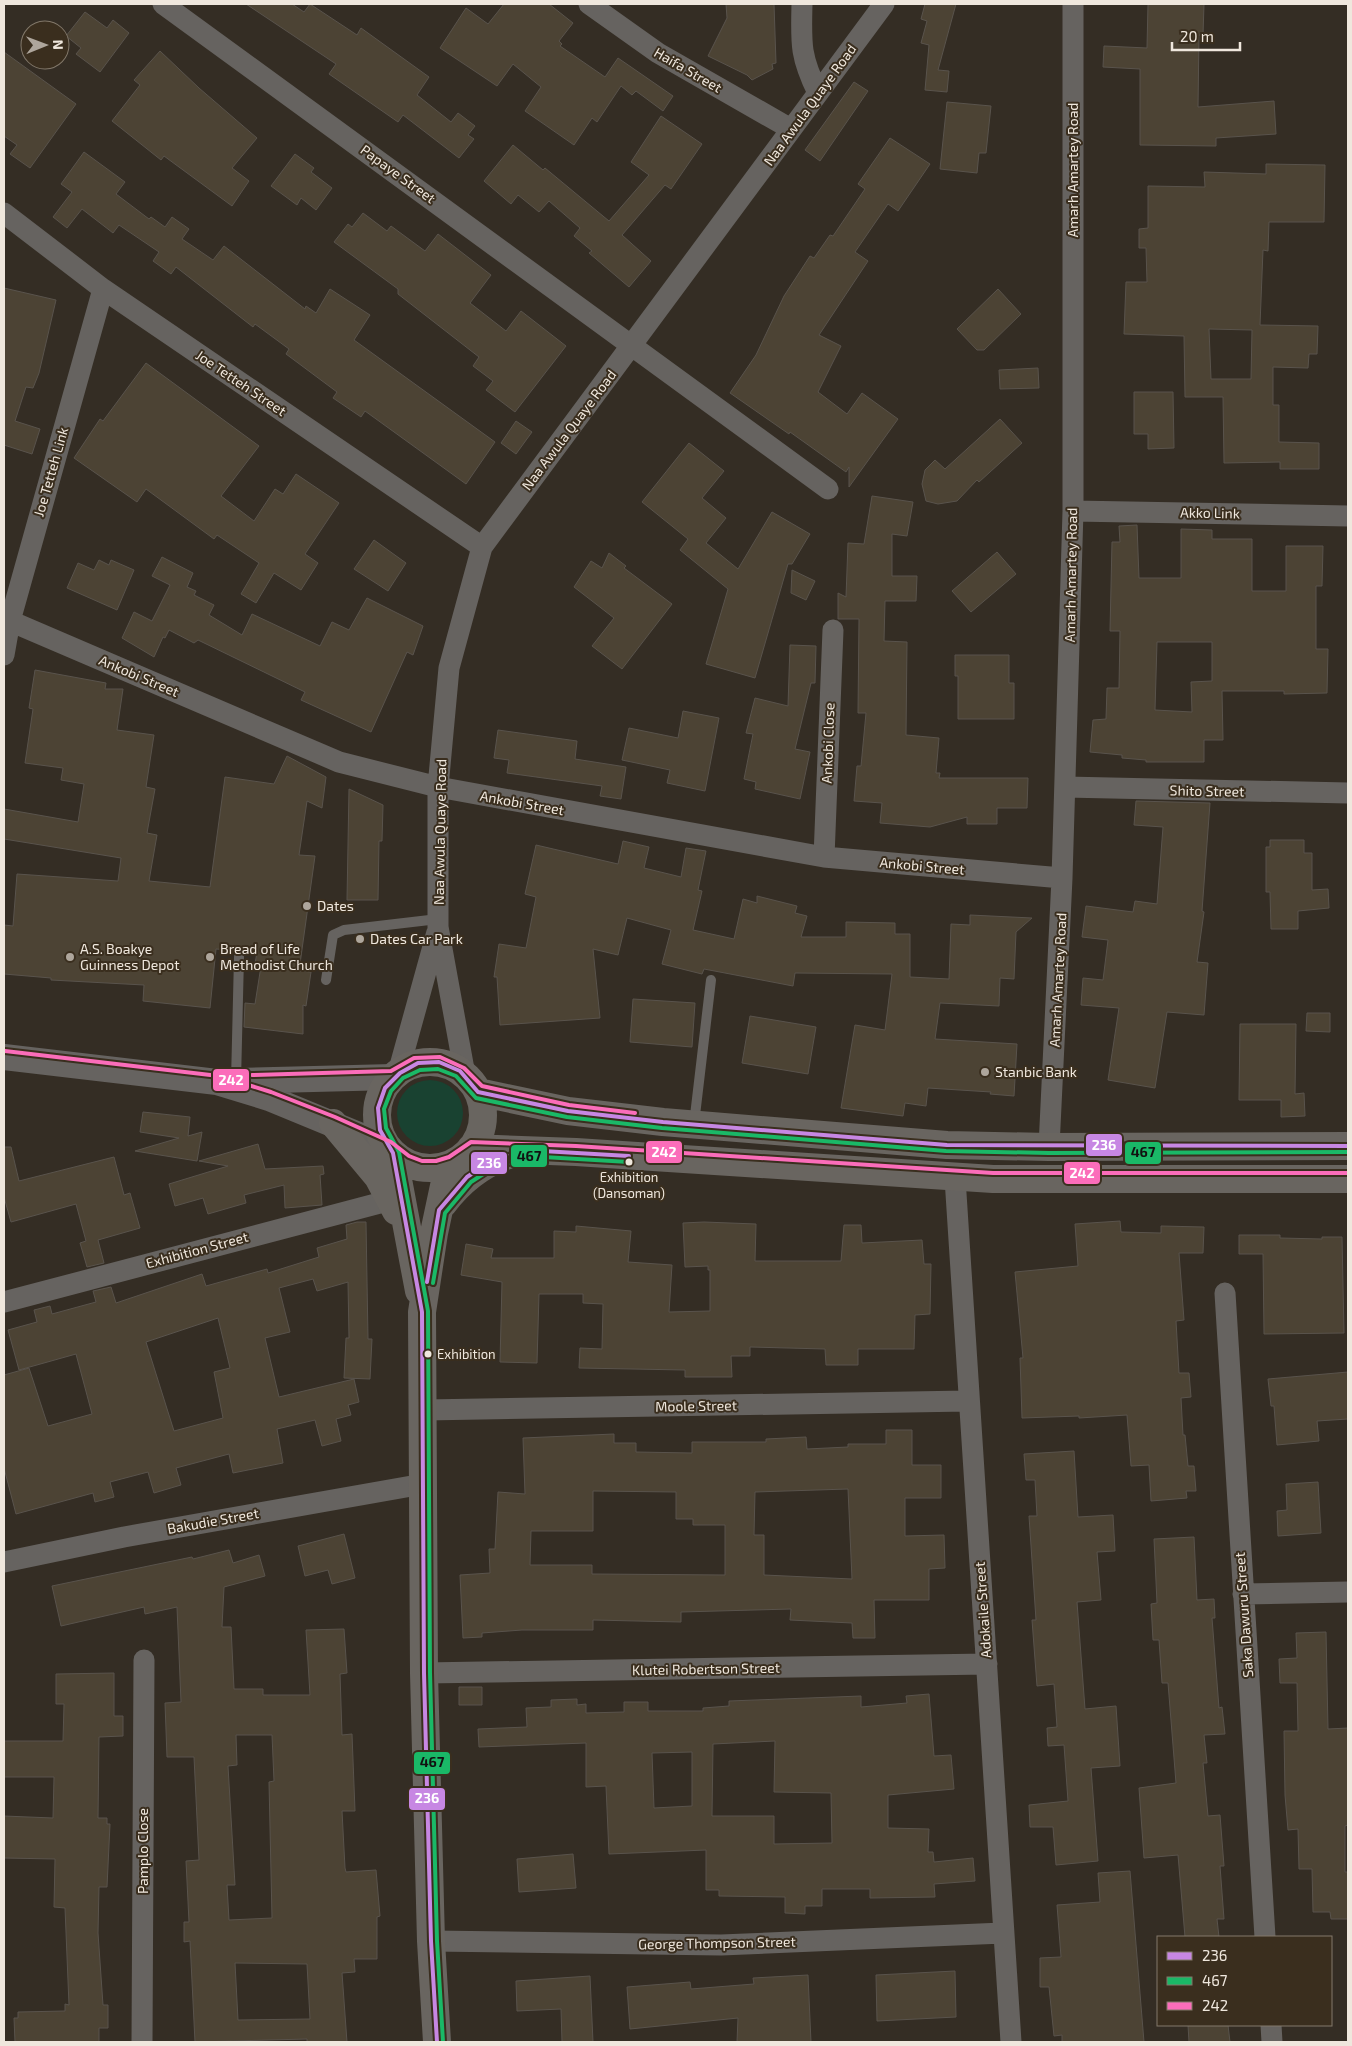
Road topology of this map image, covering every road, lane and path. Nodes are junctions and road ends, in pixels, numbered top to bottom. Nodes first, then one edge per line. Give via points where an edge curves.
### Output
1 (163, 4) edge
2 (589, 4) edge
3 (802, 4) edge
4 (884, 4) edge
5 (1073, 4) edge
6 (818, 93) junction
7 (792, 129) junction
8 (4, 213) edge
9 (103, 289) junction
10 (633, 345) junction
11 (828, 489) dead end
12 (1073, 511) junction
13 (1348, 516) edge
14 (482, 547) junction
15 (10, 621) junction
16 (833, 630) dead end
17 (4, 655) edge
18 (1065, 787) junction
19 (438, 788) junction
20 (1348, 793) edge
21 (824, 857) junction
22 (1062, 878) junction
23 (438, 923) junction
24 (239, 957) dead end
25 (326, 980) dead end
26 (710, 980) dead end
27 (4, 1057) edge
28 (396, 1075) junction
29 (227, 1082) junction
30 (472, 1084) junction
31 (333, 1123) junction
32 (694, 1125) junction
33 (1348, 1146) edge
34 (1049, 1147) junction
35 (391, 1150) junction
36 (525, 1150) junction
37 (462, 1156) junction
38 (955, 1178) junction
39 (1348, 1179) edge
40 (391, 1200) junction
41 (439, 1210) junction
42 (409, 1245) junction
43 (1225, 1293) dead end
44 (4, 1302) edge
45 (422, 1312) junction
46 (967, 1401) junction
47 (424, 1410) junction
48 (423, 1484) junction
49 (4, 1562) edge
50 (1348, 1592) edge
51 (1242, 1594) junction
52 (144, 1660) dead end
53 (987, 1664) junction
54 (424, 1673) junction
55 (1004, 1933) junction
56 (1265, 1936) edge
57 (431, 1941) junction
58 (1271, 2026) edge
59 (142, 2042) edge
60 (437, 2042) edge
61 (1011, 2042) edge
62 (1272, 2042) edge

1 - 10 street, Papaye Street
2 - 7 street, Haifa Street via 658,53
3 - 6 street via 800,47
4 - 6 street, Naa Awula Quaye Road
5 - 12 street, Amarh Amartey Road
6 - 7 street, Naa Awula Quaye Road
7 - 10 street, Naa Awula Quaye Road
8 - 9 street, Joe Tetteh Street
9 - 14 street, Joe Tetteh Street
9 - 15 street, Joe Tetteh Link
10 - 11 street, Papaye Street
10 - 14 street, Naa Awula Quaye Road
12 - 13 street, Akko Link
12 - 18 street, Amarh Amartey Road
14 - 19 street, Naa Awula Quaye Road via 449,668
15 - 17 street, Joe Tetteh Link
15 - 19 street, Ankobi Street via 339,762
16 - 21 street, Ankobi Close
18 - 20 street, Shito Street
18 - 22 street, Amarh Amartey Road
19 - 21 street, Ankobi Street
19 - 23 street, Naa Awula Quaye Road
21 - 22 street, Ankobi Street
22 - 34 street, Amarh Amartey Road
23 - 25 lane via 344,930 333,935
23 - 28 street, Naa Awula Quaye Road
23 - 30 street, Naa Awula Quaye Road
24 - 29 lane
26 - 32 lane
27 - 29 street
28 - 29 street
28 - 30 main road via 426,1061 439,1062 453,1067
28 - 35 main road via 384,1089 379,1103 379,1126
29 - 31 street
30 - 32 main road via 568,1111
30 - 37 main road via 483,1106 483,1121 479,1135
31 - 35 street
31 - 40 main road via 362,1156
32 - 34 main road via 947,1145
33 - 34 main road
35 - 37 main road via 406,1162 422,1167 437,1168
35 - 42 main road
36 - 37 main road
36 - 38 main road
36 - 41 main road via 504,1156 473,1173
37 - 41 main road
38 - 39 main road
38 - 46 street, Adokaile Street
40 - 42 main road
40 - 44 street, Exhibition Street
41 - 45 main road
42 - 45 main road
43 - 51 street, Saka Dawuru Street
45 - 47 main road
46 - 47 street, Moole Street
46 - 53 street, Adokaile Street
47 - 48 main road
48 - 49 street, Bakudie Street via 124,1537
48 - 54 main road
50 - 51 street
51 - 56 street, Saka Dawuru Street
52 - 59 street, Pamplo Close
53 - 54 street, Klutei Robertson Street
53 - 55 street, Adokaile Street
54 - 57 main road
55 - 57 street, George Thompson Street via 721,1945
55 - 61 street, Adokaile Street
57 - 60 main road
58 - 62 street

